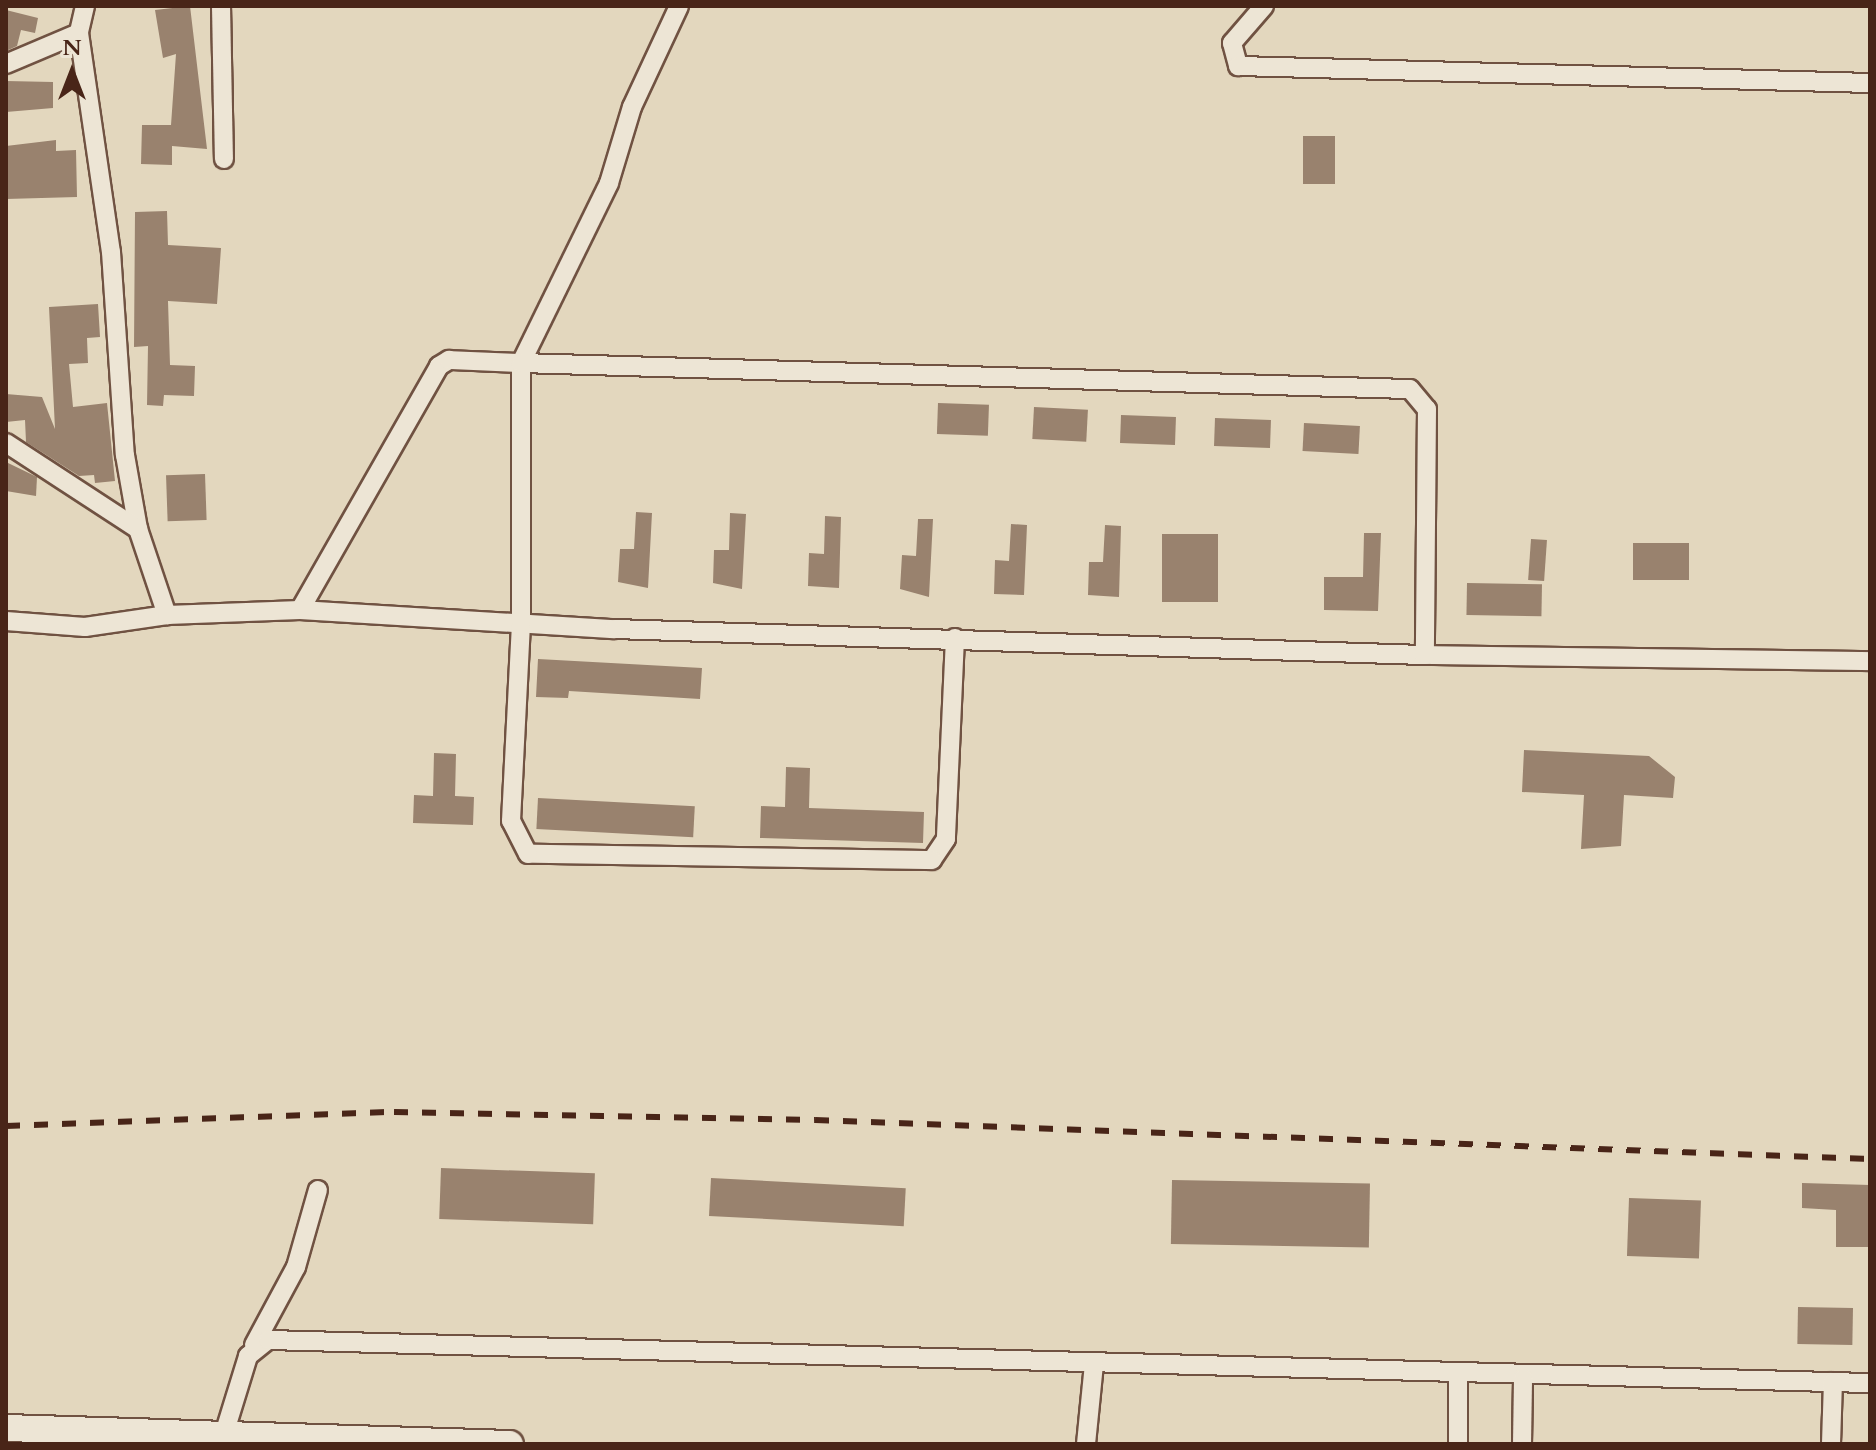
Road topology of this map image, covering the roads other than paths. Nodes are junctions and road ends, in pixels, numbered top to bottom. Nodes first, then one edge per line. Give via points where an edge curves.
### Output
1 (85, 6) edge
2 (221, 6) edge
3 (679, 6) edge
4 (1264, 6) edge
5 (79, 33) junction
6 (6, 64) edge
7 (1870, 83) edge
8 (224, 159) dead end
9 (521, 363) junction
10 (6, 443) edge
11 (138, 529) junction
12 (300, 610) junction
13 (167, 615) junction
14 (6, 621) edge
15 (521, 622) junction
16 (955, 638) junction
17 (1425, 655) junction
18 (1870, 661) edge
19 (318, 1190) dead end
20 (254, 1345) junction
21 (1094, 1364) junction
22 (1458, 1377) junction
23 (1523, 1378) junction
24 (1833, 1382) junction
25 (1870, 1383) edge
26 (6, 1428) edge
27 (221, 1438) edge
28 (510, 1444) edge
29 (1086, 1444) edge
30 (1458, 1444) edge
31 (1522, 1444) edge
32 (1831, 1444) edge

1 - 5 street
2 - 8 street
3 - 9 street via 632,107 609,183
4 - 7 street via 1232,43 1238,66
5 - 6 street
5 - 11 street via 111,252 125,455
9 - 12 street via 449,360 439,366
9 - 15 street
9 - 17 street via 1410,389 1427,409
10 - 11 street
11 - 13 street
12 - 13 street
12 - 15 street
13 - 14 street via 85,627
15 - 16 street
15 - 16 street via 511,821 528,854 932,860 946,839
16 - 17 street
17 - 18 street
19 - 20 street via 296,1267
20 - 21 street via 313,1339
20 - 27 street
21 - 22 street
21 - 29 street
22 - 23 street
22 - 30 street
23 - 24 street
23 - 31 street
24 - 25 street
24 - 32 street
26 - 27 street
27 - 28 street

